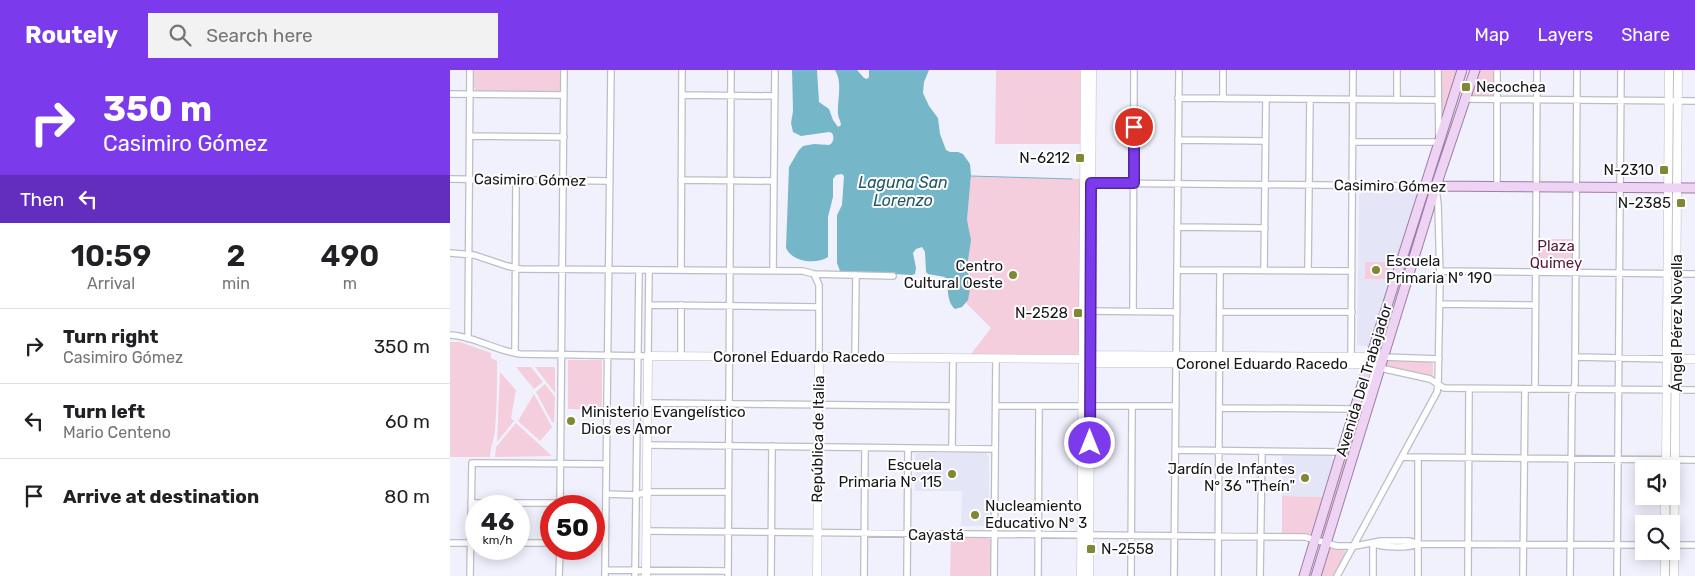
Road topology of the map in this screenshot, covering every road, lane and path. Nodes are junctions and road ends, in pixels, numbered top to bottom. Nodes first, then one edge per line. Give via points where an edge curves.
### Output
1 (470, 70) edge
2 (564, 70) edge
3 (611, 70) edge
4 (682, 70) edge
5 (731, 70) edge
6 (775, 70) edge
7 (1086, 70) edge
8 (1092, 70) edge
9 (1134, 70) edge
10 (1179, 70) edge
11 (1223, 70) edge
12 (1353, 70) edge
13 (1397, 70) edge
14 (1438, 70) edge
15 (1464, 70) edge
16 (1473, 70) edge
17 (1497, 70) edge
18 (1537, 70) edge
19 (1577, 70) edge
20 (1621, 70) edge
21 (1669, 70) edge
22 (1678, 70) edge
23 (450, 94) edge
24 (470, 94) junction
25 (564, 95) junction
26 (682, 95) junction
27 (731, 96) junction
28 (775, 96) junction
29 (1178, 98) junction
30 (1223, 98) junction
31 (1266, 99) junction
32 (1310, 99) junction
33 (1353, 99) junction
34 (1465, 99) junction
35 (1397, 100) junction
36 (1438, 100) junction
37 (1497, 100) junction
38 (1537, 100) junction
39 (1577, 100) junction
40 (1621, 101) junction
41 (1669, 101) junction
42 (1695, 101) edge
43 (1678, 102) junction
44 (470, 136) junction
45 (564, 137) junction
46 (1178, 140) junction
47 (1265, 141) junction
48 (1353, 142) junction
49 (1439, 142) junction
50 (450, 179) edge
51 (469, 179) junction
52 (516, 180) junction
53 (563, 180) junction
54 (681, 180) junction
55 (730, 180) junction
56 (610, 181) junction
57 (774, 181) junction
58 (1088, 183) junction
59 (1134, 183) junction
60 (1178, 184) junction
61 (1265, 185) junction
62 (1309, 185) junction
63 (1352, 185) junction
64 (1425, 186) junction
65 (1436, 186) junction
66 (1497, 187) junction
67 (1536, 187) junction
68 (1576, 187) junction
69 (1620, 187) junction
70 (1673, 187) junction
71 (1695, 188) edge
72 (1177, 228) junction
73 (1265, 228) junction
74 (450, 253) edge
75 (469, 254) junction
76 (515, 268) junction
77 (562, 269) junction
78 (609, 270) junction
79 (640, 270) junction
80 (649, 270) junction
81 (681, 270) junction
82 (730, 270) junction
83 (1177, 270) junction
84 (1220, 270) junction
85 (1264, 270) junction
86 (773, 271) junction
87 (1308, 271) junction
88 (1352, 271) junction
89 (1440, 271) junction
90 (1536, 272) junction
91 (1576, 273) junction
92 (1619, 273) junction
93 (814, 274) junction
94 (1667, 274) junction
95 (1677, 274) junction
96 (1695, 274) edge
97 (856, 275) junction
98 (893, 276) dead end
99 (1440, 304) junction
100 (649, 305) junction
101 (681, 305) junction
102 (1536, 305) junction
103 (730, 306) junction
104 (819, 307) junction
105 (1087, 311) junction
106 (1133, 312) junction
107 (1177, 312) junction
108 (1220, 312) junction
109 (1352, 312) junction
110 (450, 335) edge
111 (468, 338) junction
112 (515, 353) junction
113 (562, 354) junction
114 (608, 355) junction
115 (638, 356) junction
116 (648, 356) junction
117 (681, 356) junction
118 (729, 356) junction
119 (819, 357) junction
120 (855, 357) junction
121 (1372, 357) junction
122 (1383, 357) junction
123 (1575, 357) junction
124 (953, 358) junction
125 (996, 358) junction
126 (1618, 358) junction
127 (1082, 359) junction
128 (1090, 359) junction
129 (1176, 359) junction
130 (1439, 359) junction
131 (1667, 359) junction
132 (1695, 359) edge
133 (1220, 360) junction
134 (1351, 360) junction
135 (1676, 360) junction
136 (1377, 370) junction
137 (1438, 385) junction
138 (1469, 389) junction
139 (1526, 389) junction
140 (1535, 389) junction
141 (1574, 389) junction
142 (1618, 389) junction
143 (1666, 390) junction
144 (1676, 390) junction
145 (1695, 390) edge
146 (648, 403) junction
147 (729, 404) junction
148 (818, 404) junction
149 (952, 406) junction
150 (996, 406) junction
151 (1039, 406) junction
152 (1086, 406) junction
153 (1132, 406) junction
154 (1176, 406) junction
155 (1220, 408) junction
156 (1355, 409) junction
157 (648, 445) junction
158 (728, 446) junction
159 (772, 446) junction
160 (818, 447) junction
161 (865, 448) junction
162 (908, 448) junction
163 (952, 448) junction
164 (995, 449) junction
165 (1176, 450) junction
166 (1219, 450) junction
167 (1262, 451) junction
168 (1342, 452) junction
169 (1402, 457) junction
170 (1418, 457) junction
171 (1469, 457) junction
172 (1525, 458) junction
173 (1572, 458) junction
174 (1618, 459) junction
175 (1666, 460) joint
176 (1675, 460) edge
177 (1680, 460) edge
178 (1695, 460) edge
179 (560, 464) junction
180 (606, 464) junction
181 (647, 492) junction
182 (728, 492) junction
183 (606, 494) junction
184 (471, 495) edge
185 (560, 495) edge
186 (636, 495) junction
187 (647, 531) junction
188 (728, 532) junction
189 (771, 533) junction
190 (817, 534) junction
191 (864, 534) junction
192 (908, 534) junction
193 (994, 535) junction
194 (1038, 535) junction
195 (1085, 536) junction
196 (1131, 536) junction
197 (1175, 536) junction
198 (1219, 537) junction
199 (1261, 537) junction
200 (1315, 539) junction
201 (450, 543) edge
202 (465, 543) edge
203 (1373, 543) junction
204 (1326, 544) junction
205 (1418, 544) junction
206 (1468, 544) junction
207 (1524, 544) junction
208 (1571, 545) junction
209 (1617, 545) junction
210 (1635, 545) edge
211 (1680, 545) edge
212 (1695, 545) edge
213 (1352, 546) junction
214 (472, 560) edge
215 (560, 560) edge
216 (1665, 560) edge
217 (1673, 560) edge
218 (605, 573) edge
219 (635, 573) edge
220 (646, 573) edge
221 (728, 574) edge
222 (470, 576) edge
223 (560, 576) edge
224 (771, 576) edge
225 (817, 576) edge
226 (864, 576) edge
227 (907, 576) edge
228 (994, 576) edge
229 (1038, 576) edge
230 (1081, 576) edge
231 (1089, 576) edge
232 (1131, 576) edge
233 (1174, 576) edge
234 (1218, 576) edge
235 (1260, 576) edge
236 (1304, 576) edge
237 (1316, 576) edge
238 (1336, 576) edge
239 (1373, 576) edge
240 (1418, 576) edge
241 (1468, 576) edge
242 (1524, 576) edge
243 (1570, 576) edge
244 (1616, 576) edge
245 (1664, 576) edge
246 (1674, 576) edge

1 - 24 street
2 - 25 street
3 - 56 street
4 - 26 street
5 - 27 street
6 - 28 street
7 - 58 main road
8 - 58 main road
9 - 59 street
10 - 29 street
11 - 30 street
12 - 33 street
13 - 35 street
14 - 36 street
15 - 49 main road, Avenida Del Trabajador
16 - 16 street via 1458,108 1460,108
16 - 34 main road, Avenida Del Trabajador
17 - 37 street
18 - 38 street
19 - 39 street
20 - 40 street
21 - 41 main road, Ángel Pérez Novella
22 - 43 main road, Ángel Pérez Novella
23 - 24 street
24 - 25 street
24 - 44 street
25 - 45 street
26 - 27 street
26 - 54 street
27 - 28 street
27 - 55 street
28 - 57 street
29 - 30 street
29 - 46 street
30 - 31 street
31 - 32 street
31 - 47 street
32 - 33 street
32 - 62 street
33 - 35 street
33 - 48 street
34 - 37 street
34 - 65 main road, Avenida Del Trabajador
35 - 36 street
36 - 49 street
37 - 38 street
37 - 66 street
38 - 39 street
38 - 67 street
39 - 40 street
39 - 68 street
40 - 41 street
40 - 69 street
41 - 43 street
41 - 70 main road, Ángel Pérez Novella
42 - 43 street
43 - 70 main road, Ángel Pérez Novella
44 - 45 street
44 - 51 street
45 - 53 street
46 - 47 street
46 - 60 street
47 - 61 street
48 - 49 street
48 - 63 street
49 - 64 main road, Avenida Del Trabajador
50 - 51 street, Casimiro Gómez
51 - 52 street, Casimiro Gómez
51 - 75 street
52 - 53 street, Casimiro Gómez
52 - 76 street
53 - 56 street, Casimiro Gómez
53 - 77 street
54 - 55 street
54 - 81 street
55 - 57 street
55 - 82 street
56 - 78 street
57 - 86 street
58 - 59 street, Casimiro Gómez
58 - 105 main road
59 - 60 street, Casimiro Gómez
59 - 106 street
60 - 61 street, Casimiro Gómez
60 - 72 street
61 - 62 street, Casimiro Gómez
61 - 73 street
62 - 63 street, Casimiro Gómez
62 - 87 street
63 - 64 street, Casimiro Gómez
63 - 88 street
64 - 65 main road, Casimiro Gómez
64 - 121 main road, Avenida Del Trabajador
65 - 66 main road, Casimiro Gómez
65 - 89 street
65 - 122 main road, Avenida Del Trabajador
66 - 67 main road, Casimiro Gómez
67 - 68 main road, Casimiro Gómez
67 - 90 street
68 - 69 main road, Casimiro Gómez
68 - 91 street
69 - 70 main road, Casimiro Gómez
69 - 92 street
70 - 71 main road, Casimiro Gómez
70 - 94 main road, Ángel Pérez Novella
70 - 95 main road, Ángel Pérez Novella
72 - 73 street
72 - 83 street
73 - 85 street
74 - 75 street
75 - 76 street
75 - 111 street
76 - 77 street
76 - 112 street
77 - 78 street
77 - 113 street
78 - 79 street
78 - 114 street
79 - 80 street
79 - 115 street
80 - 81 street
80 - 100 street
81 - 82 street
82 - 86 street
82 - 103 street
83 - 84 street
83 - 107 street
84 - 85 street
84 - 108 street
85 - 87 street
86 - 93 street
87 - 88 street
88 - 109 street
89 - 90 street
89 - 99 street
90 - 91 street
90 - 102 street
91 - 92 street
91 - 123 street
92 - 94 street
92 - 126 street
93 - 97 street
93 - 104 street, República de Italia via 819,285
94 - 95 street
94 - 131 main road, Ángel Pérez Novella
95 - 96 street
95 - 135 main road, Ángel Pérez Novella
97 - 98 street
97 - 120 street
99 - 102 street
99 - 130 street
100 - 101 street
100 - 116 street
101 - 103 street
101 - 117 street
102 - 140 street
103 - 104 street
103 - 118 street
104 - 119 street, República de Italia
105 - 106 street
105 - 127 main road
105 - 128 main road
106 - 107 street
107 - 129 street
108 - 109 street
108 - 133 street
109 - 134 street
110 - 111 street, Coronel Eduardo Racedo
111 - 112 street, Coronel Eduardo Racedo
112 - 113 street, Coronel Eduardo Racedo
113 - 114 street, Coronel Eduardo Racedo
113 - 179 street
114 - 115 street, Coronel Eduardo Racedo
114 - 180 street
115 - 116 street, Coronel Eduardo Racedo
115 - 186 street
116 - 117 main road, Coronel Eduardo Racedo
116 - 146 main road
117 - 118 main road, Coronel Eduardo Racedo
118 - 119 main road, Coronel Eduardo Racedo
118 - 147 street
119 - 120 main road, Coronel Eduardo Racedo
119 - 148 main road, República de Italia
120 - 124 main road, Coronel Eduardo Racedo
121 - 121 street via 1378,350 1388,318 1386,318
121 - 122 main road, Coronel Eduardo Racedo
121 - 134 main road, Coronel Eduardo Racedo
121 - 136 main road, Coronel Eduardo Racedo
121 - 156 main road, Avenida Del Trabajador
122 - 130 street, Coronel Eduardo Racedo
122 - 136 main road, Avenida Del Trabajador
123 - 126 street
123 - 141 street
124 - 125 main road, Coronel Eduardo Racedo
124 - 149 street
125 - 127 main road, Coronel Eduardo Racedo
125 - 150 street
126 - 131 street
126 - 142 street
127 - 128 main road, Coronel Eduardo Racedo
127 - 152 main road
128 - 129 main road, Coronel Eduardo Racedo
128 - 152 main road
129 - 133 main road, Coronel Eduardo Racedo
129 - 154 street
130 - 137 street
131 - 135 main road
131 - 143 main road, Ángel Pérez Novella
132 - 135 main road
133 - 134 main road, Coronel Eduardo Racedo
133 - 155 street
135 - 144 main road, Ángel Pérez Novella
136 - 137 street, Coronel Eduardo Racedo via 1427,378
136 - 204 main road, Avenida Del Trabajador
137 - 138 street, Coronel Eduardo Racedo
137 - 169 street via 1436,396
138 - 139 street, Coronel Eduardo Racedo
138 - 171 street
139 - 140 street, Coronel Eduardo Racedo
139 - 172 street
140 - 141 street, Coronel Eduardo Racedo
141 - 142 street, Coronel Eduardo Racedo
141 - 173 street
142 - 143 street, Coronel Eduardo Racedo
142 - 174 street
143 - 144 street, Coronel Eduardo Racedo
143 - 175 main road, Ángel Pérez Novella
144 - 145 street, Coronel Eduardo Racedo
144 - 176 main road, Ángel Pérez Novella
146 - 147 street
146 - 157 main road
147 - 148 street
147 - 158 street
148 - 149 street
148 - 160 main road, República de Italia
149 - 163 street
150 - 151 street
150 - 164 street
151 - 152 street
151 - 194 street
152 - 153 street
152 - 195 main road
153 - 154 street
153 - 196 street
154 - 165 street
155 - 156 street
155 - 166 street
156 - 168 main road, Avenida Del Trabajador
157 - 158 street
157 - 181 main road
158 - 159 street
158 - 182 street
159 - 160 street
159 - 189 street
160 - 161 street
160 - 190 main road, República de Italia
161 - 162 street
161 - 191 street
162 - 163 street
162 - 192 street
163 - 164 street
164 - 193 street
165 - 166 street
165 - 197 street
166 - 167 street
166 - 198 street
167 - 168 street
167 - 199 street
168 - 200 main road, Avenida Del Trabajador
169 - 170 street
169 - 213 street
170 - 171 street
170 - 205 street
171 - 172 street
171 - 206 street
172 - 173 street
172 - 207 street
173 - 174 street
173 - 208 street
174 - 175 street
174 - 209 street
177 - 178 street
179 - 180 street
179 - 184 street via 472,463
179 - 185 street
180 - 183 street
181 - 182 street
181 - 186 street
181 - 187 main road
182 - 188 street
183 - 186 street
183 - 218 street
186 - 219 street
187 - 188 street, Cayastá
187 - 220 main road
188 - 189 street, Cayastá
188 - 221 street
189 - 190 street, Cayastá
189 - 224 street
190 - 191 street, Cayastá
190 - 225 main road, República de Italia
191 - 192 street, Cayastá
191 - 226 street
192 - 193 street, Cayastá
192 - 227 street
193 - 194 street, Cayastá
193 - 228 street
194 - 195 street, Cayastá
194 - 229 street
195 - 196 street, Cayastá
195 - 230 main road
195 - 231 main road
196 - 197 street, Cayastá
196 - 232 street
197 - 198 street, Cayastá
197 - 233 street
198 - 199 street, Cayastá
198 - 234 street
199 - 200 street, Cayastá
199 - 235 street
200 - 204 street, Cayastá
200 - 236 main road, Avenida Del Trabajador
201 - 202 street
203 - 205 street, Cayastá via 1380,546
203 - 213 street, Cayastá
203 - 239 street
204 - 213 street, Cayastá
204 - 237 main road, Avenida Del Trabajador
205 - 206 street, Cayastá
205 - 240 street
206 - 207 street, Cayastá
206 - 241 street
207 - 208 street, Cayastá
207 - 242 street
208 - 209 street, Cayastá
208 - 243 street
209 - 210 street, Cayastá
209 - 244 street
211 - 212 street
213 - 238 street
214 - 222 street
215 - 223 street
216 - 245 main road
217 - 246 main road, Ángel Pérez Novella
218 - 219 street
219 - 220 street
220 - 221 street

